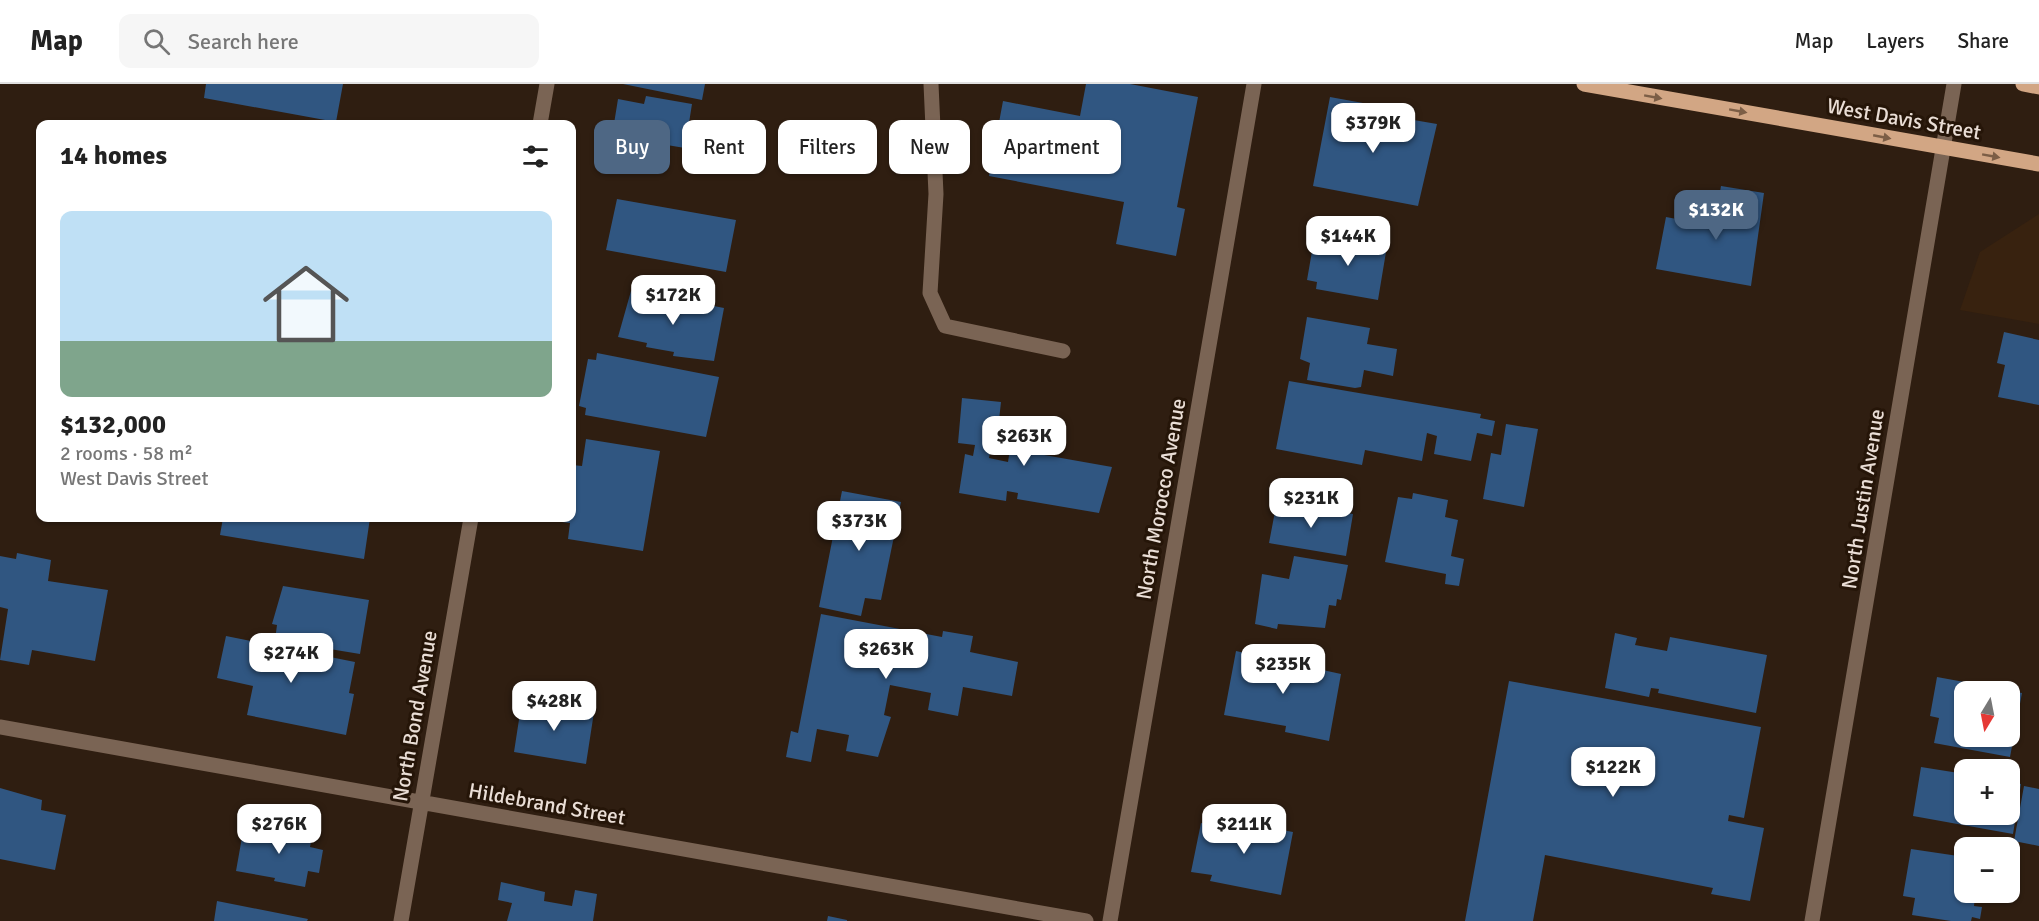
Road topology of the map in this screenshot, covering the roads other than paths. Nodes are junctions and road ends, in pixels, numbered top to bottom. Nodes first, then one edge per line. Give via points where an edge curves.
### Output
1 (547, 84) edge
2 (931, 84) edge
3 (1254, 84) edge
4 (1584, 84) edge
5 (1954, 84) edge
6 (2023, 84) edge
7 (2039, 87) edge
8 (541, 120) edge
9 (1943, 148) junction
10 (2039, 164) edge
11 (1063, 351) dead end
12 (470, 522) edge
13 (0, 727) edge
14 (422, 803) junction
15 (401, 921) edge
16 (1086, 921) edge
17 (1110, 921) edge
18 (1812, 921) edge

1 - 8 street
2 - 11 street via 936,194 930,293 945,326
3 - 17 street, North Morocco Avenue
4 -> 9 main road, West Davis Street
5 - 9 street, North Justin Avenue
6 - 7 main road
9 -> 10 main road, West Davis Street
9 - 18 street, North Justin Avenue
12 - 14 street, North Bond Avenue
13 - 14 street, Hildebrand Street
14 - 15 street, North Bond Avenue
14 - 16 street, Hildebrand Street

